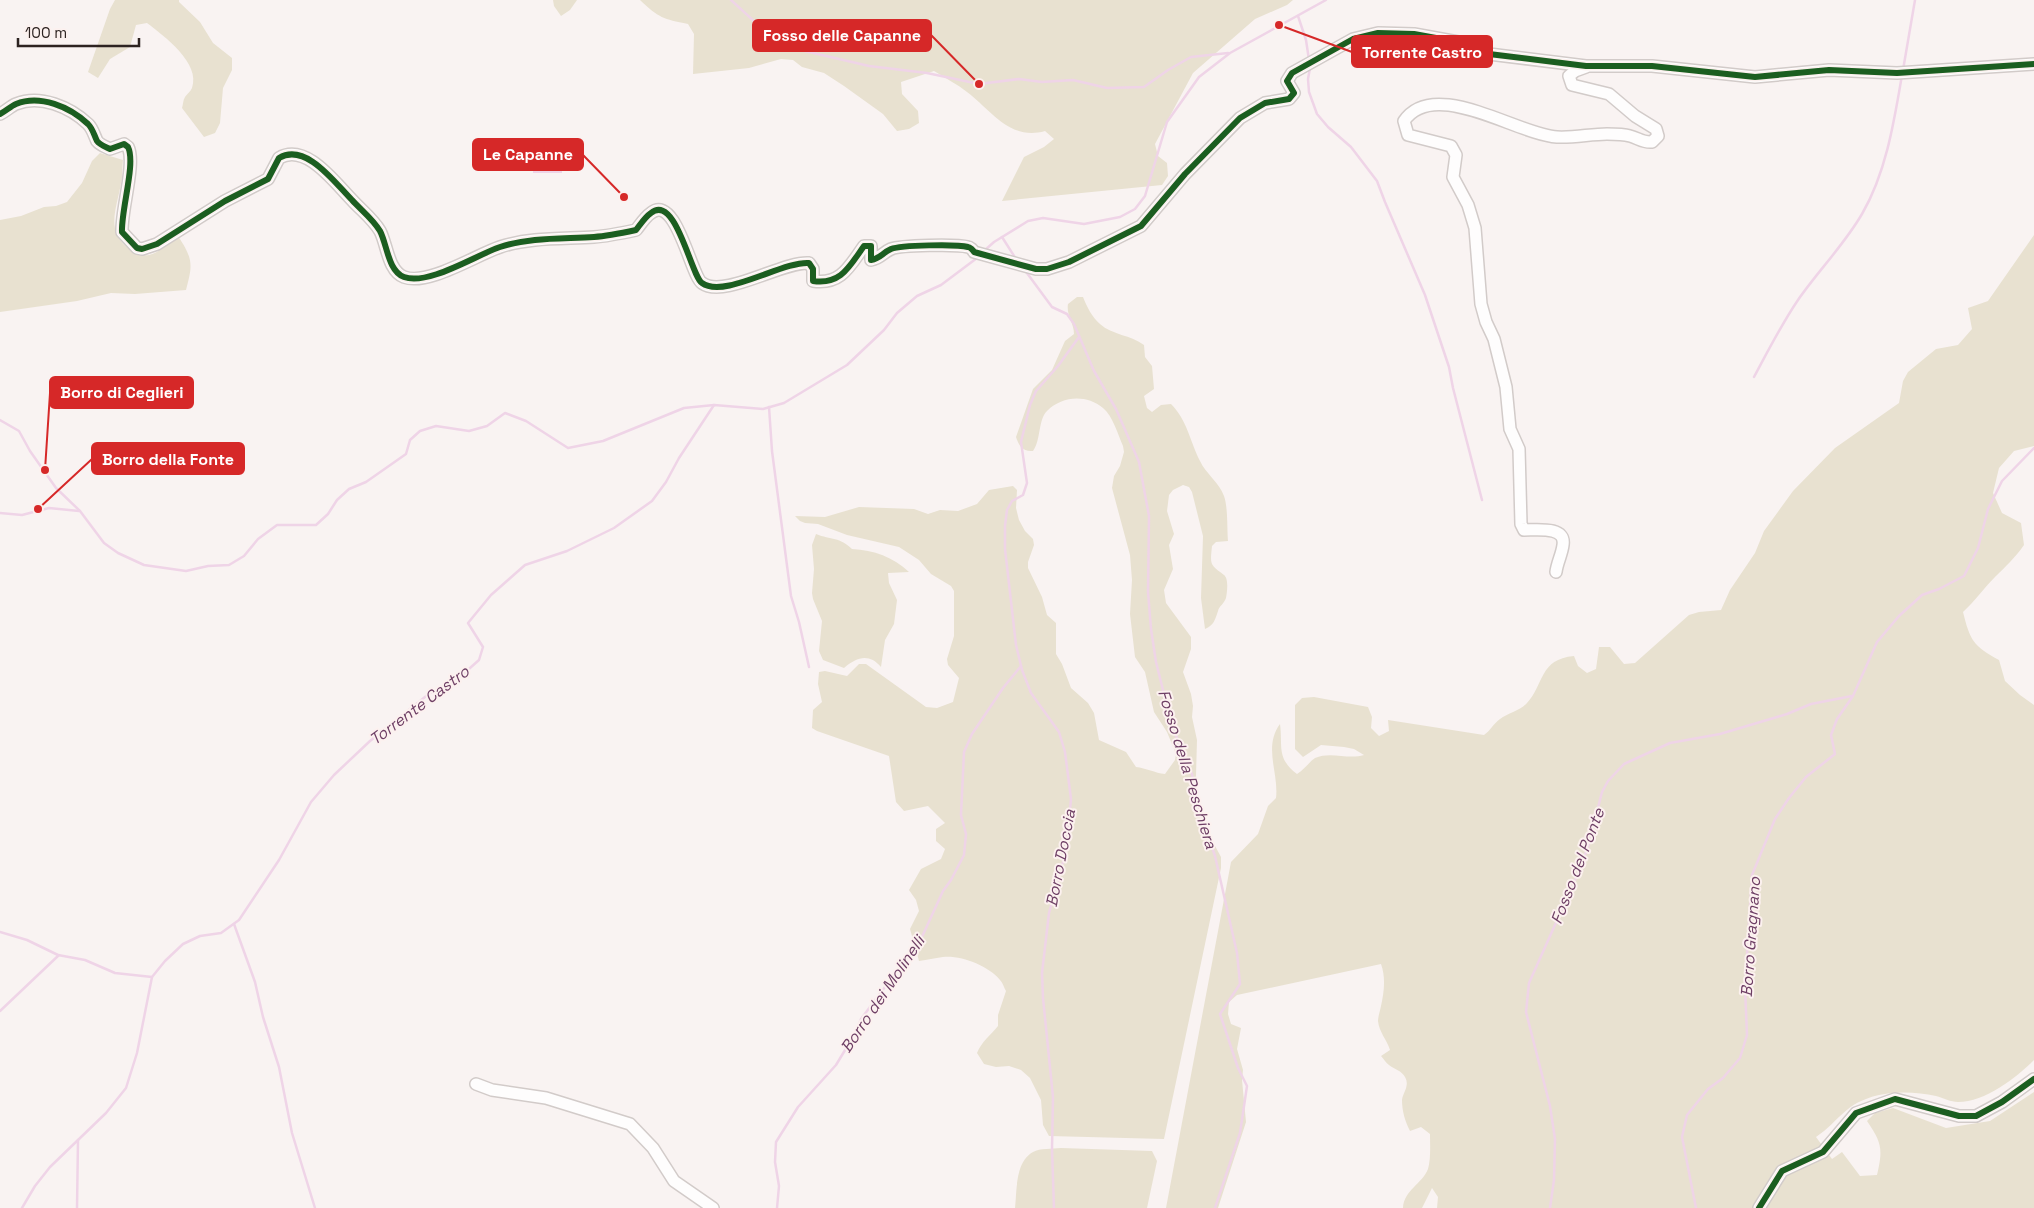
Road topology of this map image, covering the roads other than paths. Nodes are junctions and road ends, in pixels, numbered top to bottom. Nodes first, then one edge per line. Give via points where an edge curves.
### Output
1 (2034, 64) edge
2 (1586, 66) junction
3 (0, 114) edge
4 (1556, 572) dead end
5 (2034, 1079) edge
6 (476, 1084) dead end
7 (713, 1208) edge
8 (1759, 1208) edge

1 - 2 street via 1897,73 1830,70 1755,77 1652,66
2 - 3 street via 1489,54 1458,42 1422,35 1378,33 1353,40 1292,73 1288,81 1294,93 1289,99 1265,103 1240,118 1185,174 1141,226 1069,262 1036,269 974,252 969,247 936,245 890,249 880,258 870,260 871,246 864,246 843,273 831,282 813,281 809,262 799,262 724,287 700,281 677,227 668,216 657,210 636,230 521,242 501,246 434,276 403,276 395,268 376,225 319,166 292,153 280,158 268,179 225,201 156,244 137,248 122,232 131,158 128,146 124,144 110,149 98,142 91,128 82,120 47,101 15,104
2 - 4 street via 1569,76 1572,85 1609,94 1656,129 1658,136 1652,142 1607,134 1558,137 1450,104 1430,105 1410,112 1404,121 1408,135 1451,146 1456,155 1453,177 1468,204 1475,228 1481,304 1494,339 1506,387 1510,429 1519,449 1521,524 1524,530 1550,530 1560,534 1563,547
5 - 8 street via 1976,1116 1959,1116 1895,1099 1856,1113 1822,1152 1782,1171
6 - 7 street via 492,1090 546,1098 630,1124 653,1148 674,1181

